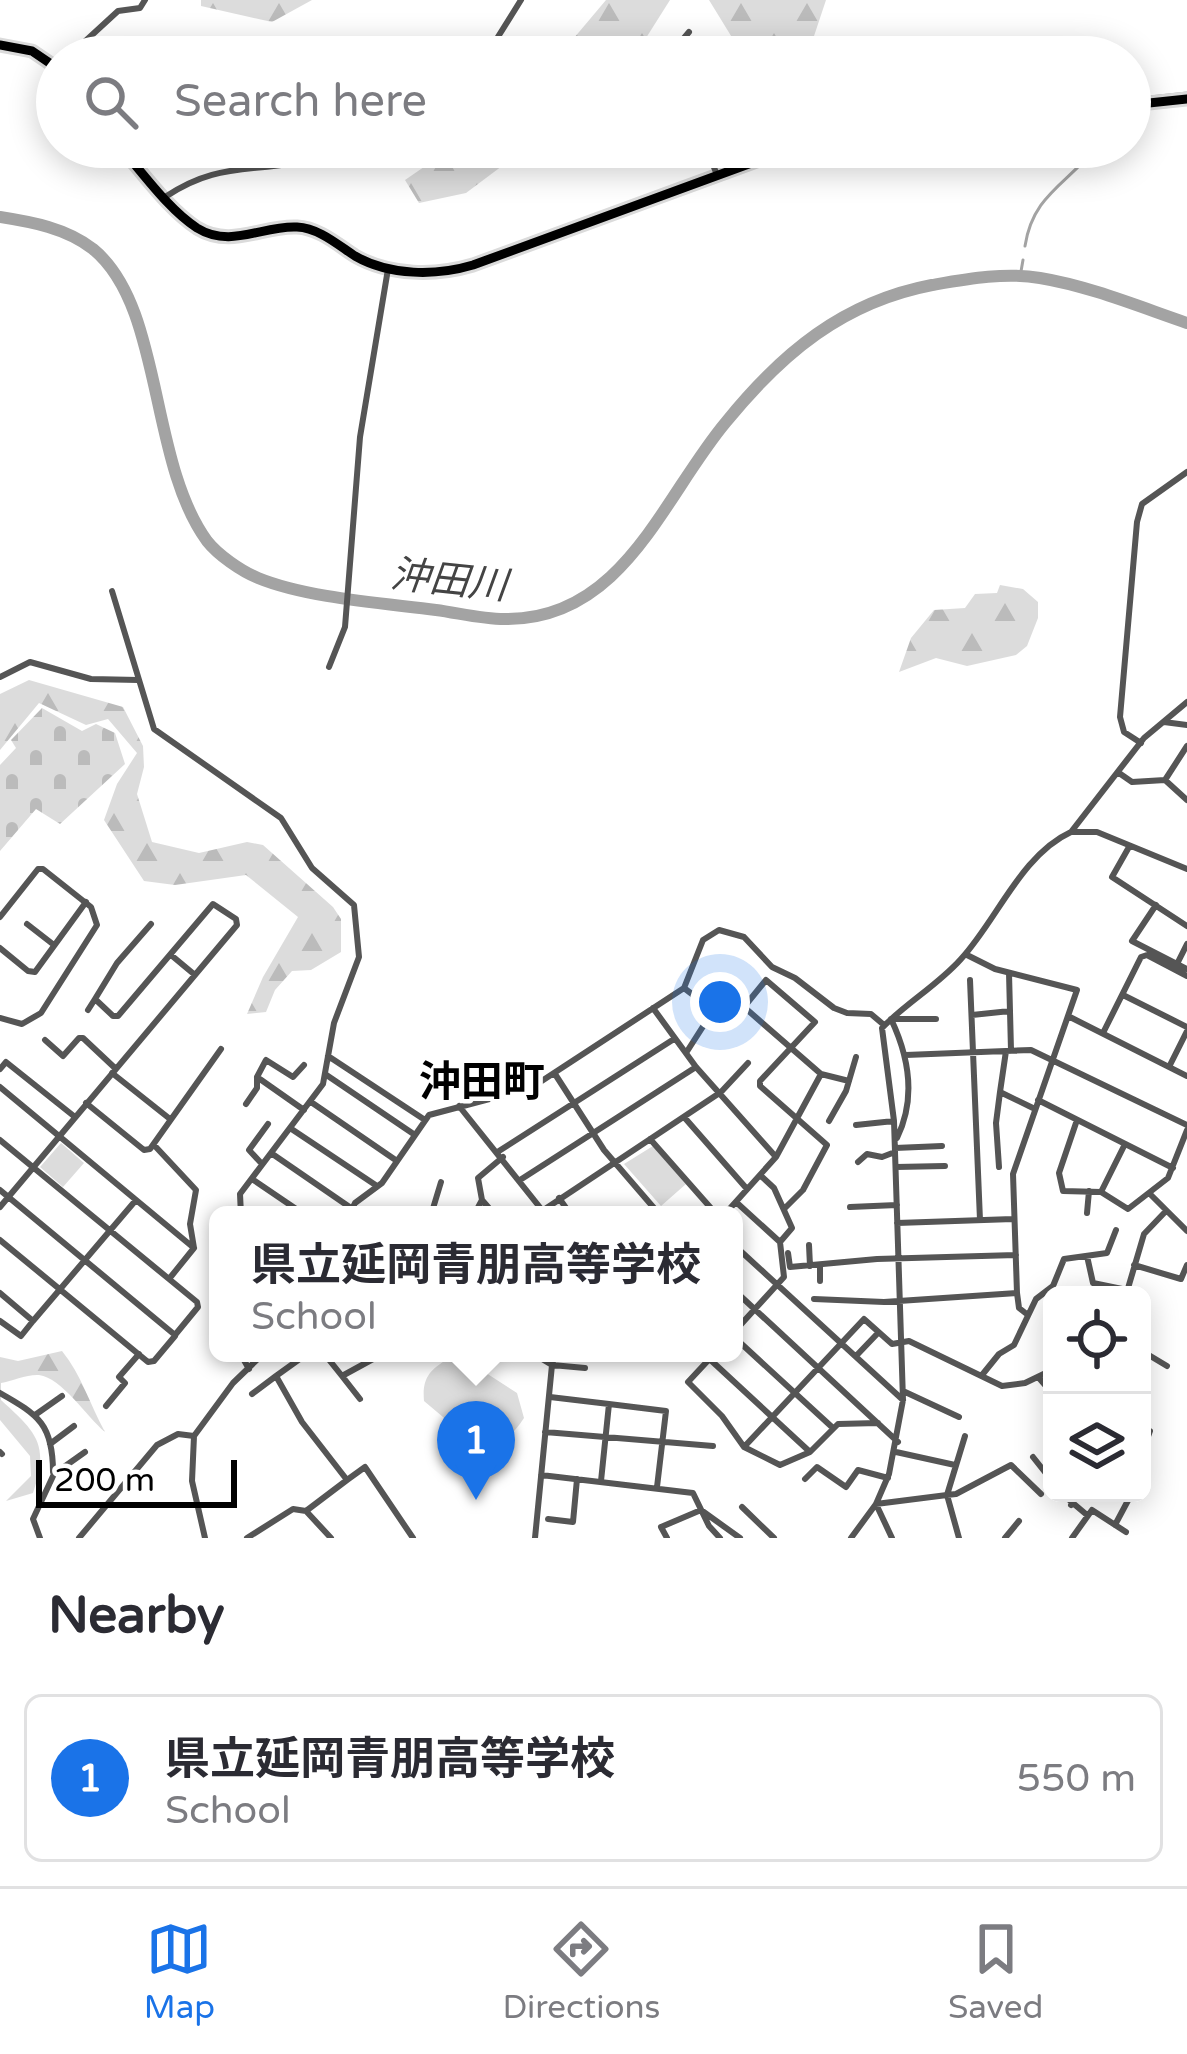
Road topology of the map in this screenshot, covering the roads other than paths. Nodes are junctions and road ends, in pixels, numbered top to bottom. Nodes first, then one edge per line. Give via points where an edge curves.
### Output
1 (113, 0) edge
2 (145, 0) edge
3 (520, 0) edge
4 (118, 11) junction
5 (688, 32) dead end
6 (91, 36) edge
7 (498, 36) edge
8 (685, 36) edge
9 (0, 45) edge
10 (36, 54) edge
11 (1187, 99) edge
12 (1151, 103) edge
13 (139, 168) edge
14 (229, 168) edge
15 (714, 168) edge
16 (736, 168) edge
17 (716, 175) junction
18 (165, 197) junction
19 (389, 266) junction
20 (1187, 472) edge
21 (112, 591) dead end
22 (329, 667) dead end
23 (0, 677) edge
24 (138, 680) junction
25 (1187, 702) edge
26 (1161, 722) junction
27 (1187, 725) edge
28 (1141, 743) junction
29 (1187, 746) edge
30 (1119, 773) junction
31 (1165, 780) junction
32 (1187, 800) edge
33 (1071, 832) junction
34 (1129, 847) junction
35 (1187, 869) edge
36 (86, 902) junction
37 (1156, 905) junction
38 (0, 917) edge
39 (27, 924) dead end
40 (151, 924) dead end
41 (1187, 926) edge
42 (1187, 944) edge
43 (54, 946) junction
44 (0, 948) edge
45 (171, 955) junction
46 (965, 955) junction
47 (1177, 964) junction
48 (1009, 973) junction
49 (1187, 973) edge
50 (195, 975) junction
51 (970, 980) dead end
52 (684, 988) junction
53 (1123, 995) junction
54 (95, 1000) junction
55 (653, 1008) junction
56 (88, 1010) dead end
57 (1010, 1011) junction
58 (971, 1015) junction
59 (1068, 1016) junction
60 (0, 1018) edge
61 (936, 1019) dead end
62 (888, 1022) junction
63 (1187, 1029) edge
64 (1103, 1034) junction
65 (674, 1039) junction
66 (45, 1040) dead end
67 (267, 1048) dead end
68 (791, 1048) junction
69 (221, 1049) dead end
70 (1009, 1050) junction
71 (973, 1052) junction
72 (686, 1053) junction
73 (328, 1055) junction
74 (906, 1055) junction
75 (856, 1057) dead end
76 (1052, 1058) junction
77 (266, 1060) junction
78 (748, 1063) dead end
79 (304, 1065) dead end
80 (696, 1066) junction
81 (1169, 1067) junction
82 (0, 1069) edge
83 (114, 1071) junction
84 (554, 1073) junction
85 (325, 1074) junction
86 (821, 1074) junction
87 (1187, 1076) edge
88 (257, 1077) junction
89 (849, 1082) junction
90 (0, 1087) edge
91 (1000, 1092) junction
92 (718, 1094) junction
93 (311, 1102) junction
94 (86, 1103) junction
95 (246, 1104) dead end
96 (574, 1105) junction
97 (1036, 1105) junction
98 (459, 1106) junction
99 (304, 1110) junction
100 (75, 1117) junction
101 (684, 1117) junction
102 (171, 1120) junction
103 (425, 1120) junction
104 (796, 1120) junction
105 (1077, 1120) junction
106 (829, 1121) dead end
107 (894, 1121) junction
108 (268, 1124) dead end
109 (856, 1125) dead end
110 (1187, 1127) edge
111 (290, 1128) junction
112 (594, 1134) junction
113 (415, 1135) junction
114 (59, 1136) junction
115 (650, 1139) junction
116 (0, 1140) edge
117 (1125, 1144) junction
118 (154, 1145) junction
119 (942, 1146) dead end
120 (895, 1147) junction
121 (271, 1154) junction
122 (501, 1154) junction
123 (776, 1157) junction
124 (397, 1161) junction
125 (858, 1162) dead end
126 (614, 1163) junction
127 (262, 1164) junction
128 (945, 1166) dead end
129 (33, 1167) junction
130 (896, 1167) junction
131 (999, 1167) dead end
132 (1173, 1168) junction
133 (760, 1175) junction
134 (252, 1179) junction
135 (520, 1180) junction
136 (442, 1182) dead end
137 (378, 1187) junction
138 (747, 1189) junction
139 (0, 1190) edge
140 (1089, 1191) junction
141 (1101, 1192) junction
142 (1150, 1194) junction
143 (9, 1197) junction
144 (559, 1198) junction
145 (136, 1200) junction
146 (482, 1200) junction
147 (736, 1202) junction
148 (897, 1205) junction
149 (242, 1206) edge
150 (292, 1206) edge
151 (343, 1206) edge
152 (356, 1206) edge
153 (434, 1206) edge
154 (479, 1206) edge
155 (487, 1206) edge
156 (535, 1206) edge
157 (548, 1206) edge
158 (565, 1206) edge
159 (652, 1206) edge
160 (712, 1206) edge
161 (731, 1206) edge
162 (740, 1206) edge
163 (850, 1207) dead end
164 (0, 1208) edge
165 (743, 1208) edge
166 (784, 1210) junction
167 (1166, 1211) junction
168 (1087, 1213) dead end
169 (1015, 1219) junction
170 (980, 1220) junction
171 (897, 1223) junction
172 (1116, 1230) dead end
173 (110, 1231) junction
174 (1187, 1231) edge
175 (0, 1240) edge
176 (780, 1242) junction
177 (809, 1245) dead end
178 (194, 1248) junction
179 (743, 1253) edge
180 (788, 1253) dead end
181 (1016, 1255) junction
182 (1087, 1255) junction
183 (86, 1261) junction
184 (898, 1261) junction
185 (815, 1265) junction
186 (1134, 1265) junction
187 (1187, 1265) edge
188 (169, 1279) junction
189 (820, 1281) dead end
190 (777, 1284) junction
191 (1103, 1286) edge
192 (1129, 1286) edge
193 (62, 1291) junction
194 (0, 1293) edge
195 (1017, 1293) junction
196 (743, 1298) edge
197 (814, 1299) dead end
198 (901, 1300) junction
199 (755, 1309) junction
200 (1028, 1315) junction
201 (0, 1321) edge
202 (33, 1321) junction
203 (743, 1324) edge
204 (877, 1334) dead end
205 (176, 1335) junction
206 (841, 1342) junction
207 (743, 1344) edge
208 (902, 1344) junction
209 (139, 1354) junction
210 (856, 1356) junction
211 (1151, 1357) edge
212 (245, 1362) edge
213 (256, 1362) edge
214 (295, 1362) edge
215 (331, 1362) edge
216 (368, 1362) edge
217 (547, 1362) edge
218 (553, 1362) edge
219 (704, 1362) edge
220 (716, 1362) edge
221 (552, 1365) junction
222 (1167, 1366) dead end
223 (817, 1367) junction
224 (585, 1368) dead end
225 (249, 1369) junction
226 (982, 1375) junction
227 (276, 1376) junction
228 (342, 1376) junction
229 (1043, 1376) edge
230 (1039, 1378) junction
231 (1043, 1383) edge
232 (0, 1393) edge
233 (794, 1393) junction
234 (252, 1394) dead end
235 (62, 1396) dead end
236 (903, 1396) junction
237 (550, 1397) junction
238 (360, 1399) dead end
239 (609, 1404) junction
240 (106, 1406) dead end
241 (35, 1415) junction
242 (772, 1417) junction
243 (959, 1417) dead end
244 (878, 1423) junction
245 (74, 1426) dead end
246 (833, 1428) junction
247 (545, 1432) junction
248 (194, 1436) junction
249 (965, 1436) dead end
250 (605, 1438) junction
251 (662, 1442) junction
252 (898, 1442) junction
253 (50, 1444) junction
254 (713, 1446) dead end
255 (744, 1447) junction
256 (86, 1452) dead end
257 (810, 1452) junction
258 (896, 1452) junction
259 (1033, 1457) dead end
260 (955, 1465) junction
261 (1043, 1470) edge
262 (541, 1475) junction
263 (52, 1476) junction
264 (888, 1478) junction
265 (578, 1479) junction
266 (805, 1479) dead end
267 (347, 1480) junction
268 (601, 1481) junction
269 (657, 1487) junction
270 (1041, 1494) dead end
271 (947, 1495) junction
272 (1068, 1502) edge
273 (1073, 1502) edge
274 (1127, 1502) edge
275 (876, 1504) junction
276 (1071, 1505) junction
277 (742, 1507) dead end
278 (701, 1510) junction
279 (307, 1511) junction
280 (1087, 1515) junction
281 (548, 1519) dead end
282 (1019, 1521) dead end
283 (1115, 1525) junction
284 (1126, 1532) dead end
285 (40, 1538) edge
286 (79, 1538) edge
287 (205, 1538) edge
288 (247, 1538) edge
289 (331, 1538) edge
290 (413, 1538) edge
291 (535, 1538) edge
292 (667, 1538) edge
293 (720, 1538) edge
294 (740, 1538) edge
295 (774, 1538) edge
296 (851, 1538) edge
297 (892, 1538) edge
298 (959, 1538) edge
299 (1005, 1538) edge
300 (1072, 1538) edge

1 - 4 street
2 - 4 street
3 - 7 street
4 - 6 street
5 - 8 street
9 - 10 main road
11 - 12 main road
13 - 18 main road
14 - 18 street
15 - 17 street
16 - 17 main road
17 - 19 main road via 446,273
18 - 19 main road via 211,234 297,227
19 - 22 street via 363,413 346,624
20 - 28 street via 1142,504 1137,522 1120,717 1124,732
21 - 24 street
23 - 24 street via 30,662 91,679
24 - 73 street via 157,733 281,818 312,868 354,904 359,957
25 - 26 street
26 - 27 street
26 - 28 street
28 - 30 street
29 - 31 street
30 - 31 street via 1132,782
30 - 33 street
31 - 32 street
33 - 34 street via 1097,832
33 - 46 street via 1009,889
34 - 35 street
34 - 37 street via 1112,877
36 - 38 street via 43,868
36 - 43 street
36 - 60 street via 97,925 41,1013 22,1024
37 - 41 street
37 - 47 street via 1132,941
39 - 43 street
40 - 54 street
42 - 47 street
43 - 44 street via 35,972
45 - 50 street
45 - 50 street via 218,904 237,925
45 - 54 street via 118,1016
46 - 48 street
46 - 62 street
47 - 49 street
48 - 57 street
48 - 59 street via 1077,990
49 - 53 street via 1141,957
50 - 83 street
51 - 58 street
52 - 55 street
52 - 62 street via 703,940 719,930 744,937 772,967 834,1008
52 - 72 street via 711,1014
53 - 63 street
53 - 64 street
54 - 56 street
55 - 65 street
55 - 84 street
57 - 58 street
57 - 70 street
58 - 71 street
59 - 64 street
59 - 76 street
61 - 62 street
62 - 74 street
62 - 107 street
63 - 81 street
64 - 81 street
65 - 72 street
65 - 96 street
66 - 83 street via 63,1056 83,1038
67 - 77 street
68 - 68 street via 744,1006 766,980 815,1022
68 - 86 street
68 - 104 street via 760,1086
69 - 102 street
70 - 71 street
70 - 76 street
70 - 91 street
71 - 74 street
71 - 170 street
72 - 80 street
73 - 85 street
73 - 103 street
74 - 120 street via 907,1108
75 - 89 street
76 - 97 street
76 - 110 street
77 - 79 street via 292,1077
77 - 88 street
78 - 92 street
80 - 92 street
80 - 112 street
81 - 87 street
82 - 100 street via 6,1061
83 - 94 street
83 - 102 street
84 - 96 street
84 - 98 street via 531,1088
85 - 93 street
85 - 113 street
86 - 89 street
86 - 104 street
88 - 95 street
88 - 99 street
89 - 106 street
90 - 114 street
91 - 97 street
91 - 131 street
92 - 101 street
92 - 123 street
93 - 99 street
93 - 124 street
94 - 100 street
94 - 118 street via 144,1150
96 - 112 street
96 - 122 street
97 - 105 street
97 - 169 street via 1013,1174
98 - 103 street
98 - 122 street
99 - 111 street
100 - 114 street
101 - 115 street
101 - 138 street
102 - 118 street
103 - 113 street
104 - 123 street
104 - 166 street via 826,1145
105 - 117 street
105 - 140 street via 1059,1173 1068,1194
107 - 109 street
107 - 120 street
108 - 127 street via 249,1150
110 - 132 street
111 - 121 street
111 - 137 street
112 - 126 street
112 - 135 street
113 - 124 street
114 - 129 street
114 - 145 street
115 - 126 street
115 - 160 street
116 - 129 street
117 - 132 street
117 - 141 street
118 - 178 street via 196,1190
119 - 120 street
120 - 125 street
120 - 130 street
121 - 127 street
121 - 151 street
122 - 135 street
122 - 146 street via 478,1178
123 - 133 street
124 - 137 street
126 - 144 street
126 - 159 street
127 - 134 street
128 - 130 street
129 - 143 street
129 - 173 street
130 - 148 street
132 - 142 street
133 - 138 street
133 - 166 street
134 - 149 street
134 - 150 street
135 - 156 street
136 - 153 street
137 - 152 street
138 - 147 street
139 - 143 street
140 - 141 street
140 - 168 street
141 - 142 street via 1128,1209
142 - 167 street
143 - 164 street
143 - 183 street
144 - 157 street
144 - 158 street
145 - 173 street
145 - 178 street
146 - 154 street
146 - 155 street
147 - 161 street
147 - 162 street
148 - 163 street
148 - 171 street
165 - 176 street
166 - 176 street via 792,1228
167 - 174 street
167 - 186 street via 1144,1234
169 - 170 street
169 - 181 street
170 - 171 street
171 - 184 street
172 - 182 street via 1107,1253
173 - 183 street
173 - 188 street
175 - 193 street
176 - 190 street via 784,1277
177 - 185 street
178 - 188 street
179 - 190 street
180 - 185 street via 790,1267
181 - 184 street
181 - 195 street
182 - 191 street via 1093,1283
182 - 200 street via 1065,1257
183 - 193 street
183 - 205 street
184 - 185 street
184 - 198 street
185 - 189 street
186 - 187 street via 1181,1279
186 - 192 street
188 - 205 street via 198,1307
190 - 199 street
190 - 206 street
193 - 202 street
193 - 209 street
194 - 202 street
195 - 198 street
195 - 200 street
196 - 199 street
197 - 198 street
198 - 208 street
199 - 203 street
199 - 223 street
200 - 226 street via 1014,1345
201 - 202 street via 22,1336
204 - 210 street
205 - 209 street via 154,1361
206 - 208 street via 864,1319
206 - 210 street
206 - 223 street
207 - 233 street
208 - 226 street
208 - 236 street
209 - 240 street
210 - 236 street
211 - 222 street
212 - 225 street
213 - 225 street
214 - 227 street
215 - 228 street
216 - 228 street
217 - 221 street
218 - 221 street
219 - 255 street via 688,1382
220 - 242 street
221 - 224 street
221 - 237 street
223 - 233 street
223 - 244 street
225 - 248 street
226 - 230 street via 1011,1387
227 - 234 street
227 - 267 street
228 - 238 street
229 - 230 street
230 - 231 street
232 - 241 street
233 - 242 street
233 - 246 street
235 - 241 street
236 - 243 street
236 - 252 street
237 - 239 street
237 - 247 street
239 - 250 street
239 - 251 street via 666,1411
241 - 253 street
242 - 255 street
242 - 257 street
244 - 246 street
244 - 252 street
245 - 253 street
246 - 257 street
247 - 250 street
247 - 262 street
248 - 286 street via 157,1445
248 - 287 street via 192,1480
249 - 260 street
250 - 251 street
250 - 268 street
251 - 254 street
251 - 269 street
252 - 258 street
253 - 263 street
255 - 257 street via 780,1466
256 - 263 street
258 - 260 street
258 - 264 street
259 - 261 street
260 - 271 street
262 - 265 street
262 - 291 street
263 - 285 street via 33,1520
264 - 266 street via 859,1470 846,1487 817,1467
264 - 275 street
265 - 268 street
265 - 281 street via 573,1522
267 - 279 street
267 - 290 street via 364,1467
268 - 269 street
269 - 278 street via 693,1493
270 - 271 street via 1011,1465
271 - 275 street
271 - 298 street
272 - 276 street
273 - 276 street
274 - 283 street
275 - 296 street
275 - 297 street
276 - 280 street
277 - 295 street
278 - 292 street via 661,1527
278 - 293 street
278 - 294 street
279 - 288 street via 293,1509
279 - 289 street
280 - 283 street via 1092,1510
280 - 300 street
282 - 299 street
283 - 284 street

